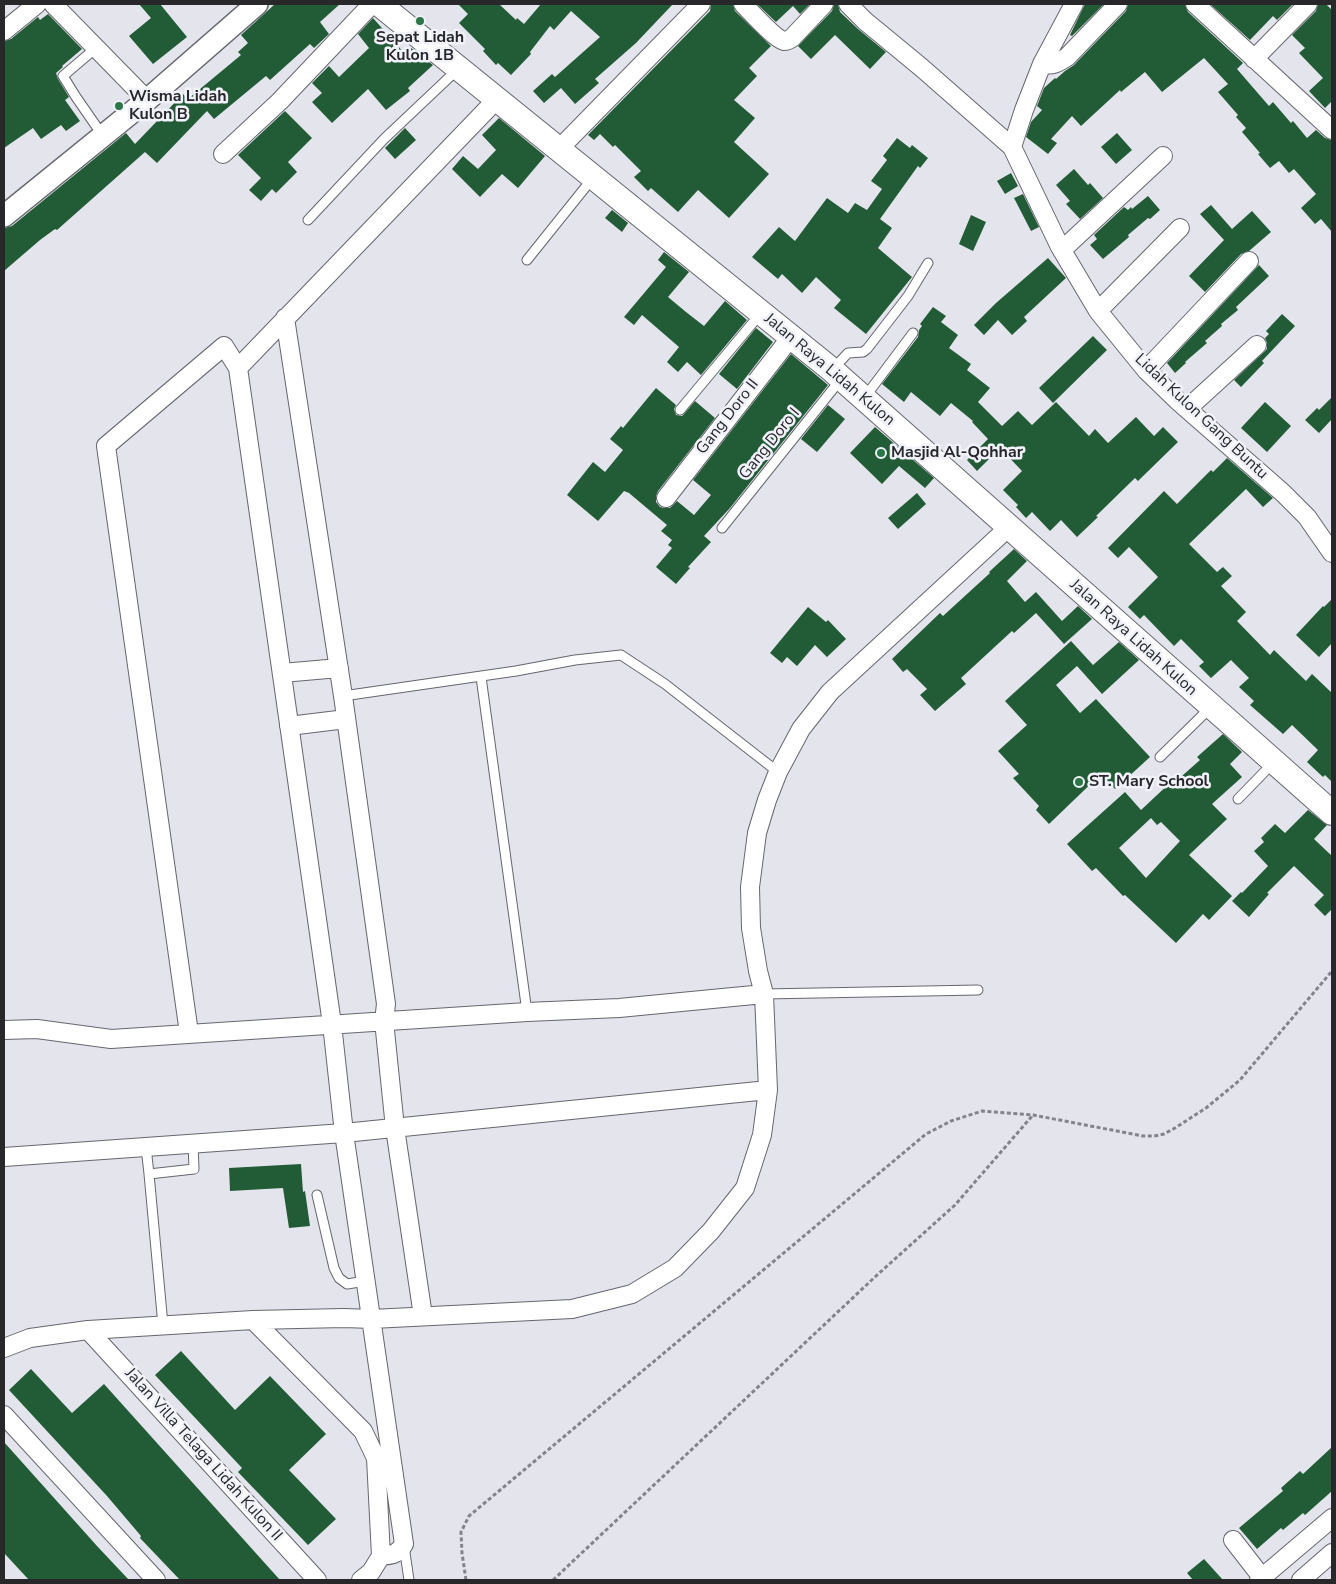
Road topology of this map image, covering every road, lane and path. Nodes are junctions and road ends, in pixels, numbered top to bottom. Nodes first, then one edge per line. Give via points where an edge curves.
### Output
1 (37, 4) edge
2 (53, 4) edge
3 (256, 4) edge
4 (372, 4) edge
5 (379, 4) edge
6 (701, 4) edge
7 (743, 4) edge
8 (824, 4) edge
9 (848, 4) edge
10 (1074, 4) edge
11 (1118, 4) edge
12 (1195, 4) edge
13 (1308, 4) edge
14 (4, 31) edge
15 (97, 47) junction
16 (1254, 59) junction
17 (1042, 64) junction
18 (459, 68) junction
19 (497, 99) junction
20 (147, 100) junction
21 (1332, 130) edge
22 (103, 136) junction
23 (1012, 147) junction
24 (559, 149) junction
25 (222, 154) dead end
26 (1163, 156) dead end
27 (594, 177) junction
28 (4, 216) edge
29 (308, 220) dead end
30 (1180, 228) dead end
31 (1062, 250) junction
32 (526, 260) dead end
33 (1249, 261) dead end
34 (928, 263) dead end
35 (1098, 312) junction
36 (761, 313) junction
37 (285, 318) junction
38 (913, 333) dead end
39 (791, 337) junction
40 (1257, 345) dead end
41 (238, 368) junction
42 (1146, 370) junction
43 (836, 374) junction
44 (864, 399) junction
45 (1187, 409) junction
46 (680, 410) dead end
47 (666, 498) dead end
48 (1009, 527) junction
49 (722, 528) dead end
50 (1332, 553) edge
51 (339, 668) junction
52 (282, 673) junction
53 (481, 676) junction
54 (343, 696) junction
55 (1211, 707) junction
56 (346, 719) junction
57 (289, 726) junction
58 (1160, 757) dead end
59 (1274, 762) junction
60 (778, 772) junction
61 (1238, 799) dead end
62 (1332, 813) edge
63 (1332, 971) edge
64 (978, 990) dead end
65 (764, 994) junction
66 (527, 1012) junction
67 (384, 1021) junction
68 (332, 1024) junction
69 (4, 1030) edge
70 (189, 1034) junction
71 (768, 1090) junction
72 (1033, 1115) junction
73 (395, 1128) junction
74 (344, 1133) junction
75 (193, 1144) junction
76 (146, 1147) junction
77 (4, 1157) edge
78 (149, 1174) junction
79 (317, 1195) dead end
80 (366, 1281) junction
81 (423, 1316) junction
82 (372, 1319) junction
83 (253, 1320) junction
84 (163, 1325) junction
85 (88, 1330) junction
86 (4, 1348) edge
87 (4, 1415) edge
88 (1332, 1518) edge
89 (1232, 1540) dead end
90 (404, 1544) junction
91 (1332, 1553) edge
92 (381, 1556) junction
93 (1262, 1579) edge
94 (156, 1580) edge
95 (317, 1580) edge
96 (362, 1580) edge
97 (409, 1580) edge
98 (466, 1580) edge
99 (553, 1580) edge
100 (1300, 1580) edge

1 - 14 street
2 - 15 street
3 - 20 street
4 - 25 street via 280,101
5 - 18 main road, Jalan Raya Lidah Kulon
6 - 24 street
7 - 8 street via 783,41 792,38
9 - 23 street
10 - 17 street
11 - 17 street via 1067,57 1050,66
12 - 16 street
13 - 16 street
15 - 20 street
15 - 22 lane via 63,76
16 - 21 street
17 - 23 street
18 - 19 main road, Jalan Raya Lidah Kulon
18 - 29 lane via 384,139
19 - 24 main road, Jalan Raya Lidah Kulon
19 - 37 street
20 - 22 street
22 - 28 street
23 - 31 street, Lidah Kulon Gang Buntu
24 - 27 main road, Jalan Raya Lidah Kulon
26 - 31 street
27 - 32 lane
27 - 36 main road, Jalan Raya Lidah Kulon
30 - 35 street
31 - 35 street, Lidah Kulon Gang Buntu
33 - 42 street
34 - 43 lane, Gang Doro I via 868,349 848,353
35 - 42 street, Lidah Kulon Gang Buntu
36 - 39 main road, Jalan Raya Lidah Kulon
36 - 46 lane
37 - 41 street
37 - 51 street
38 - 44 lane
39 - 43 main road, Jalan Raya Lidah Kulon
39 - 47 street, Gang Doro II
40 - 45 street
41 - 52 street
41 - 70 street via 224,346 106,446
42 - 45 street, Lidah Kulon Gang Buntu
43 - 44 main road, Jalan Raya Lidah Kulon
43 - 49 lane, Gang Doro I
44 - 48 main road, Jalan Raya Lidah Kulon
45 - 50 street, Lidah Kulon Gang Buntu via 1283,493 1307,517
48 - 55 main road, Jalan Raya Lidah Kulon
48 - 60 street via 830,692 802,729
51 - 52 street
51 - 54 street
52 - 57 street
53 - 54 lane
53 - 60 lane via 621,655 665,684
53 - 66 lane
54 - 56 street
55 - 58 lane
55 - 59 main road, Jalan Raya Lidah Kulon
56 - 57 street
56 - 67 street via 386,1004
57 - 68 street
59 - 61 lane
59 - 62 main road, Jalan Raya Lidah Kulon
60 - 65 street via 757,833 750,887 751,928
63 - 72 path via 1240,1080 1206,1108 1164,1134 1143,1136
64 - 65 lane
65 - 66 street via 619,1008
65 - 71 street
66 - 67 street
67 - 68 street
67 - 73 street
68 - 70 street
68 - 74 street
69 - 70 street via 37,1029 111,1038
71 - 73 street
71 - 81 street via 762,1135 745,1188 711,1231 675,1268 632,1294 572,1308
72 - 98 path via 982,1111 951,1121 926,1134 469,1516 461,1532
72 - 99 path via 955,1206 876,1276
73 - 74 street
73 - 81 street
74 - 75 street
74 - 80 street
75 - 76 street
75 - 78 lane via 194,1169
76 - 77 street
76 - 78 lane
78 - 84 lane
79 - 80 lane via 339,1278 347,1284
80 - 82 street
81 - 82 street
82 - 83 street
82 - 90 street
83 - 84 street
83 - 92 street via 363,1430 376,1458
84 - 85 street
85 - 86 street via 30,1338
85 - 95 street, Jalan Villa Telaga Lidah Kulon II
87 - 94 street
88 - 93 street
89 - 93 street
90 - 92 street via 399,1552
90 - 97 lane
91 - 100 street
92 - 96 street

